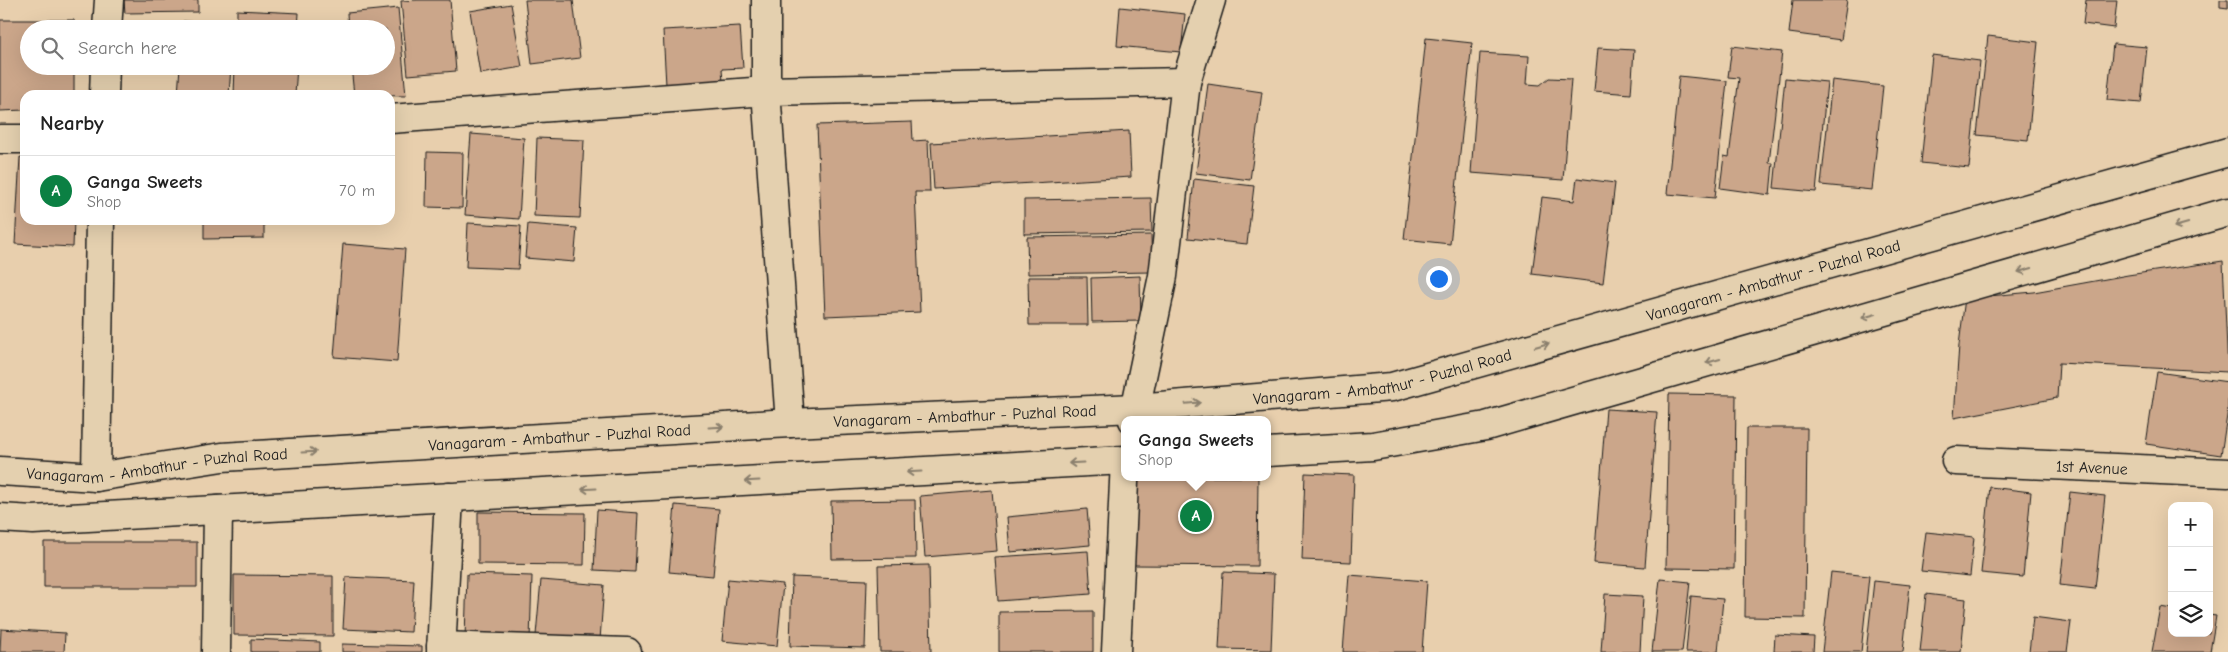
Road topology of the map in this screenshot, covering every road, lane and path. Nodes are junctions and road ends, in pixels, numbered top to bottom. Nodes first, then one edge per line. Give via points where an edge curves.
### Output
1 (109, 0) edge
2 (766, 0) edge
3 (1211, 0) edge
4 (108, 20) edge
5 (105, 75) edge
6 (1186, 82) junction
7 (104, 90) edge
8 (766, 91) junction
9 (395, 119) edge
10 (0, 139) edge
11 (20, 140) edge
12 (2228, 152) edge
13 (2228, 212) edge
14 (100, 225) edge
15 (1134, 414) edge
16 (790, 423) junction
17 (1271, 452) edge
18 (1121, 460) edge
19 (1956, 461) dead end
20 (0, 471) edge
21 (2228, 473) edge
22 (96, 477) junction
23 (1124, 481) edge
24 (449, 497) junction
25 (218, 510) junction
26 (0, 518) edge
27 (441, 649) edge
28 (216, 652) edge
29 (627, 652) edge
30 (1116, 652) edge

1 - 4 main road
2 - 8 main road
3 - 6 main road
5 - 7 main road
6 - 8 main road
6 - 15 main road via 1163,276
8 - 9 main road
8 - 16 main road
10 - 11 main road
15 -> 12 main road, Vanagaram - Ambathur - Puzhal Road via 1392,387
13 -> 17 main road via 1486,426 1372,446
14 - 22 main road
15 - 16 main road, Vanagaram - Ambathur - Puzhal Road
22 -> 16 main road, Vanagaram - Ambathur - Puzhal Road via 222,456
18 -> 24 main road
19 - 21 main road, 1st Avenue
20 - 22 main road, Vanagaram - Ambathur - Puzhal Road
23 - 30 main road
24 - 25 main road
24 - 27 main road
25 - 26 main road via 34,520
25 - 28 main road
27 - 29 main road

